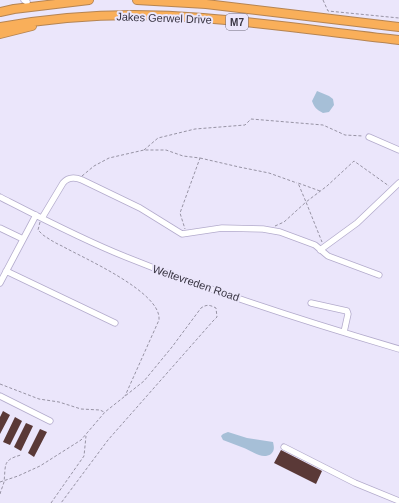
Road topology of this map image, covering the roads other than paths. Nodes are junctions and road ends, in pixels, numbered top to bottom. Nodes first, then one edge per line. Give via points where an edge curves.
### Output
1 (50, 0) edge
2 (89, 0) edge
3 (136, 0) edge
4 (25, 1) edge
5 (0, 6) edge
6 (0, 12) edge
7 (74, 18) junction
8 (0, 27) edge
9 (399, 27) edge
10 (0, 34) edge
11 (399, 40) edge
12 (369, 137) road end
13 (399, 150) edge
14 (399, 183) edge
15 (0, 197) edge
16 (39, 216) junction
17 (0, 228) edge
18 (23, 240) junction
19 (323, 248) junction
20 (6, 271) junction
21 (379, 275) dead end
22 (0, 283) edge
23 (311, 303) dead end
24 (115, 323) dead end
25 (344, 332) junction
26 (399, 349) edge
27 (0, 396) edge
28 (50, 420) dead end
29 (284, 447) dead end
30 (399, 501) edge

1 - 4 highway
2 - 6 highway
3 - 9 highway, Jakes Gerwel Drive / M7 via 206,4
4 - 5 highway
7 - 8 highway, Jakes Gerwel Drive / M7 via 49,19
7 - 10 highway
7 - 11 highway, Jakes Gerwel Drive / M7 via 138,15 198,17
12 - 13 street
14 - 19 street via 357,223
15 - 16 street, Weltevreden Road
16 - 18 street
16 - 19 street via 63,183 68,179 78,178 135,205 176,231 186,234 214,228 268,230
16 - 25 street, Weltevreden Road via 149,266
17 - 18 street
18 - 20 street
19 - 21 street via 328,256
20 - 22 street
20 - 24 street
23 - 25 street via 347,311
25 - 26 street, Weltevreden Road
27 - 28 street
29 - 30 street via 355,483

